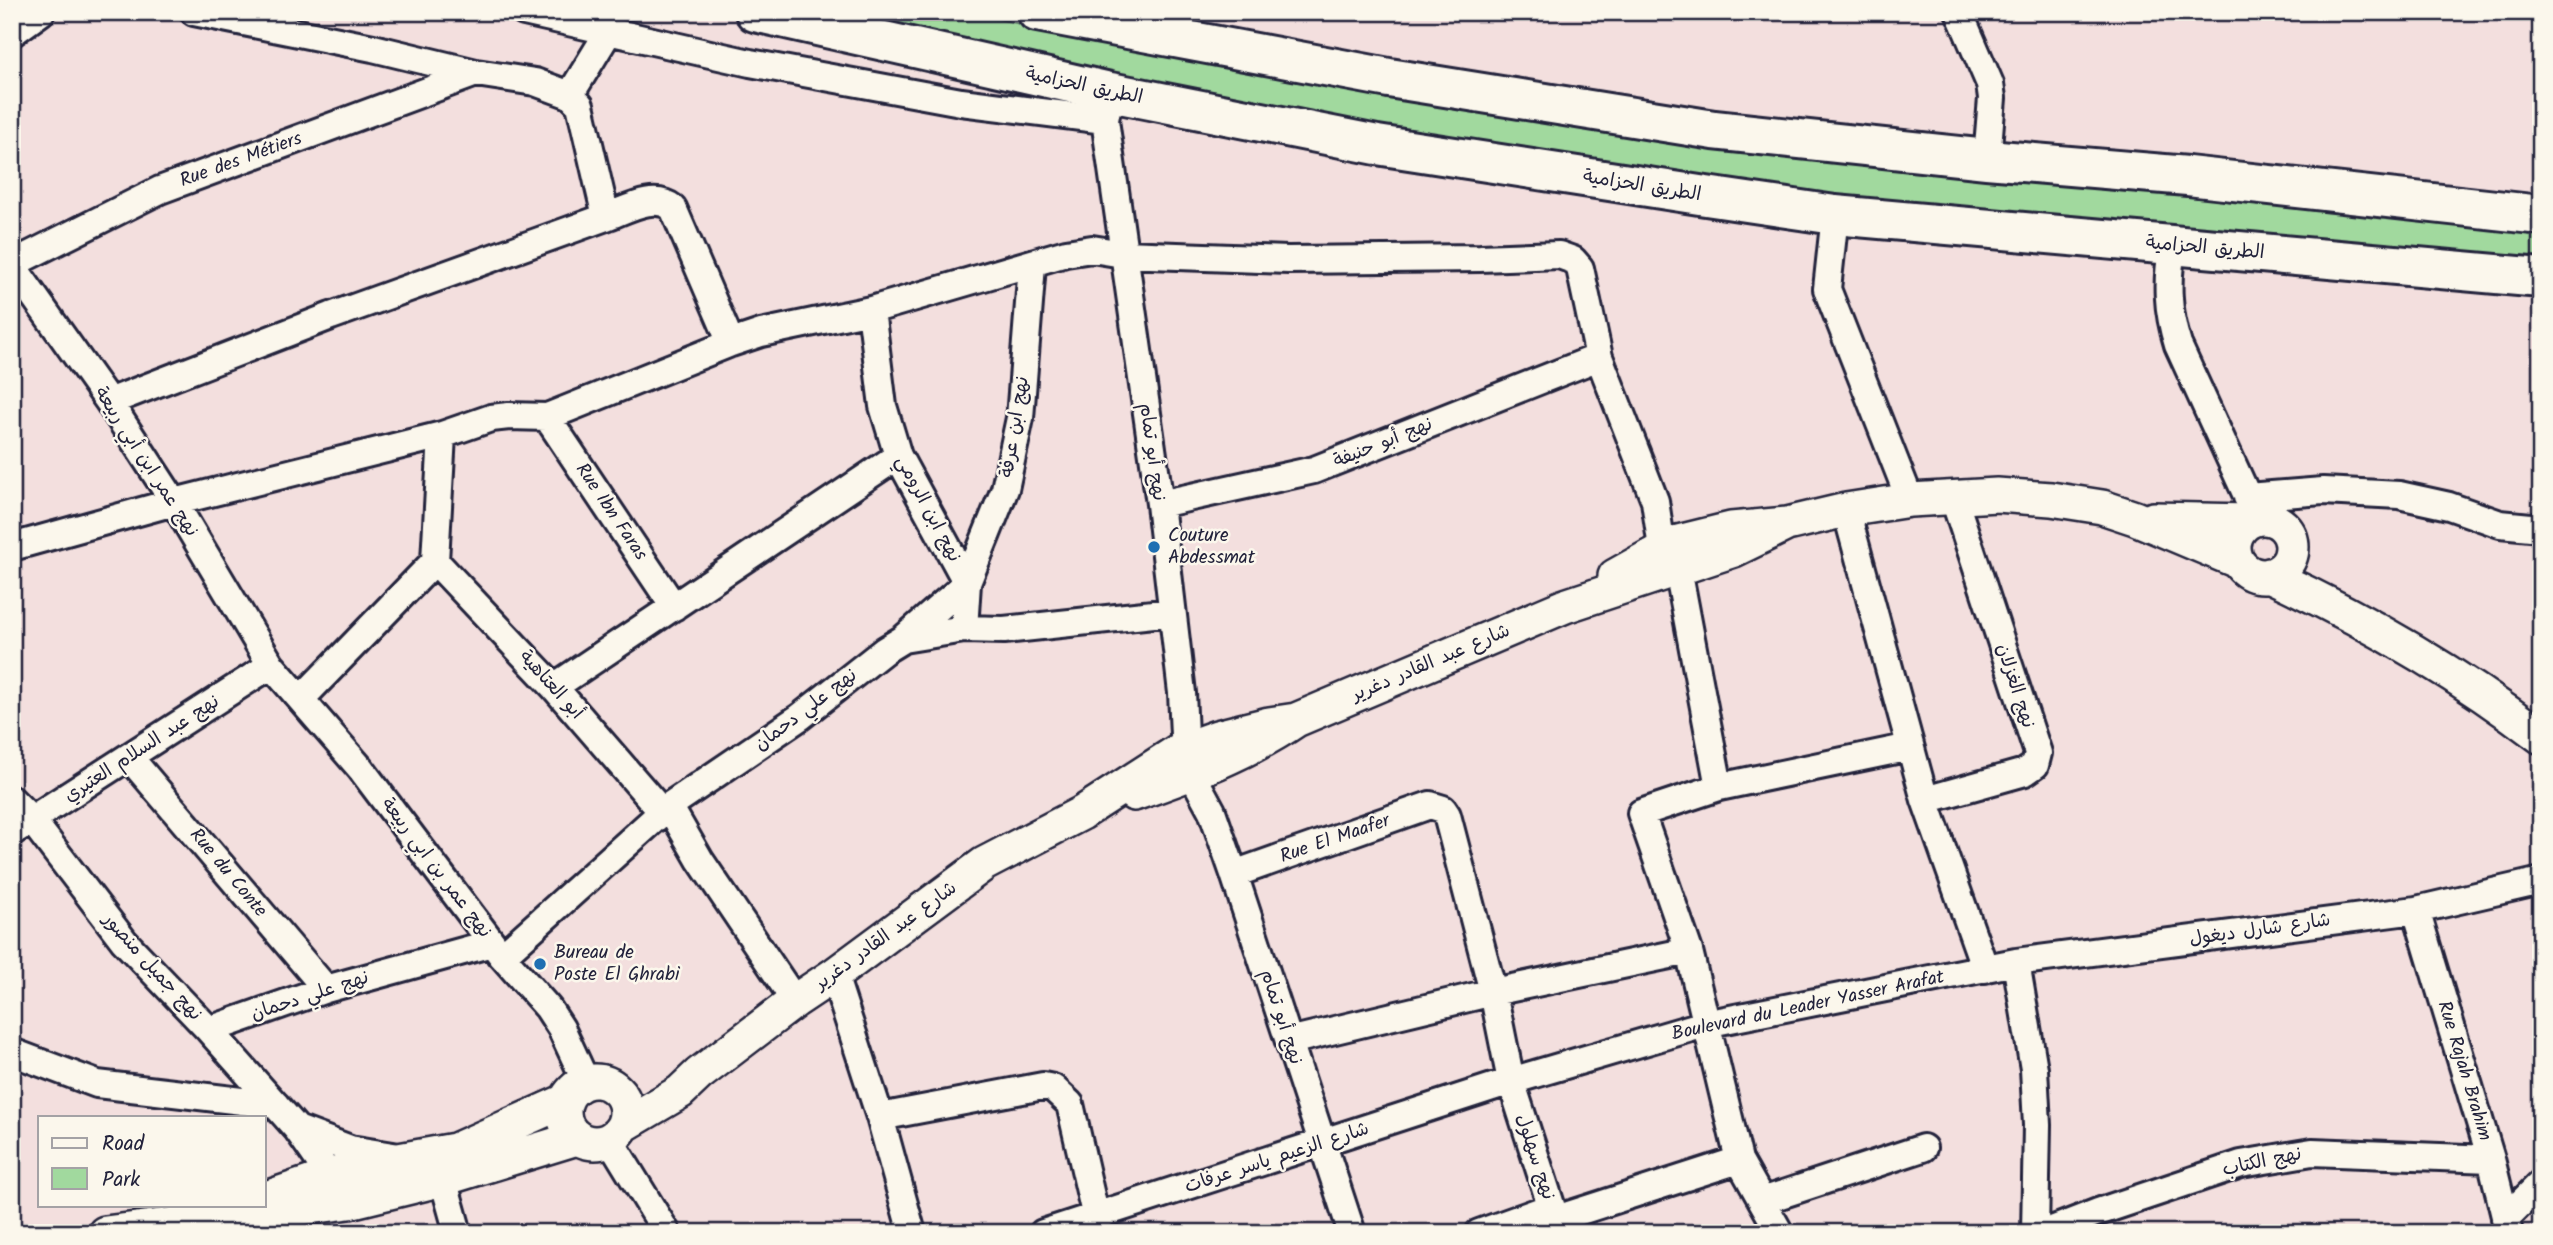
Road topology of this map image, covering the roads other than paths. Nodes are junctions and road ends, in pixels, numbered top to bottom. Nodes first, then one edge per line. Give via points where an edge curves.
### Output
1 (194, 12) edge
2 (524, 12) edge
3 (755, 12) edge
4 (1037, 12) edge
5 (1959, 12) edge
6 (38, 14) edge
7 (1074, 17) edge
8 (609, 31) junction
9 (12, 33) edge
10 (476, 73) junction
11 (570, 95) junction
12 (1107, 106) junction
13 (1987, 159) junction
14 (1835, 215) junction
15 (2541, 215) edge
16 (606, 217) junction
17 (2173, 246) junction
18 (1123, 254) junction
19 (12, 264) edge
20 (1032, 265) junction
21 (2541, 278) edge
22 (872, 310) junction
23 (731, 343) junction
24 (1599, 357) junction
25 (109, 402) junction
26 (547, 417) junction
27 (442, 435) junction
28 (898, 456) junction
29 (1952, 496) junction
30 (1910, 500) junction
31 (174, 502) junction
32 (1160, 504) junction
33 (1846, 510) junction
34 (2251, 512) junction
35 (2135, 518) junction
36 (2541, 527) edge
37 (12, 547) edge
38 (1679, 555) junction
39 (435, 561) junction
40 (2237, 561) junction
41 (2279, 568) junction
42 (967, 583) junction
43 (674, 607) junction
44 (1172, 612) junction
45 (964, 629) junction
46 (903, 639) junction
47 (271, 665) junction
48 (554, 687) junction
49 (301, 699) junction
50 (2541, 712) edge
51 (2541, 737) edge
52 (1910, 747) junction
53 (130, 758) junction
54 (1196, 758) junction
55 (1719, 787) junction
56 (12, 800) edge
57 (1924, 800) junction
58 (1437, 806) joint
59 (666, 810) junction
60 (22, 826) edge
61 (1234, 874) junction
62 (2538, 882) edge
63 (2416, 910) junction
64 (497, 949) junction
65 (1689, 951) junction
66 (2015, 962) junction
67 (1985, 969) junction
68 (834, 975) junction
69 (326, 989) junction
70 (1493, 992) junction
71 (795, 1001) junction
72 (1705, 1024) junction
73 (209, 1030) junction
74 (1289, 1041) junction
75 (12, 1052) edge
76 (699, 1074) junction
77 (1511, 1081) junction
78 (585, 1088) junction
79 (276, 1105) junction
80 (880, 1117) junction
81 (298, 1129) junction
82 (604, 1135) junction
83 (1321, 1144) junction
84 (1923, 1149) dead end
85 (406, 1158) junction
86 (2491, 1159) junction
87 (1739, 1160) junction
88 (443, 1179) junction
89 (2541, 1182) edge
90 (340, 1189) junction
91 (266, 1199) edge
92 (1762, 1201) junction
93 (266, 1205) edge
94 (243, 1206) edge
95 (264, 1206) edge
96 (205, 1219) junction
97 (1556, 1219) edge
98 (2102, 1222) edge
99 (1097, 1225) edge
100 (2507, 1226) edge
101 (105, 1233) edge
102 (458, 1233) edge
103 (667, 1233) edge
104 (912, 1233) edge
105 (1043, 1233) edge
106 (1352, 1233) edge
107 (1479, 1233) edge
108 (1780, 1233) edge
109 (2035, 1233) edge
110 (2044, 1233) edge

1 - 10 street
2 - 8 street
3 - 12 highway, الطريق الحزامية
4 - 7 highway
5 - 13 street via 1990,84
6 - 9 street
7 - 13 highway via 1389,78 1714,130
8 - 11 street
8 - 12 street via 961,102
10 - 11 street via 535,82
10 - 19 street, Rue des Métiers via 160,190
11 - 16 street via 580,105
12 - 14 highway, الطريق الحزامية
12 - 18 street, نهج أبو تمام
13 - 15 highway
14 - 17 highway, الطريق الحزامية
14 - 30 street via 1827,289
16 - 23 street via 654,200 673,208
16 - 25 street
17 - 21 highway, الطريق الحزامية
17 - 34 street via 2167,290 2172,327
18 - 20 street via 1092,249
18 - 24 street via 1288,260 1559,255 1580,268
18 - 32 street, نهج أبو تمام
19 - 25 street, نهج عمر ابن أبي ربيعة
20 - 22 street
20 - 42 street, نهج ابن عرفة via 1020,418 1005,489
22 - 23 street
22 - 28 street, نهج ابن الرومي via 883,406
23 - 26 street
24 - 32 street, نهج أبو حنيفة via 1314,470
24 - 38 street
25 - 31 street, نهج عمر ابن أبي ربيعة
26 - 27 street via 491,418
26 - 43 street, Rue Ibn Faras
27 - 31 street
27 - 39 street
28 - 42 street, نهج ابن الرومي
28 - 43 street
29 - 30 main road, شارع عبد القادر دغرير
29 - 35 main road, شارع عبد القادر دغرير via 2051,499
29 - 57 street, نهج الغزلان via 2038,753 2035,765 2025,772
30 - 33 main road, شارع عبد القادر دغرير
31 - 37 street
31 - 47 street, نهج عمر ابن أبي ربيعة
32 - 44 street, نهج أبو تمام
33 - 38 main road, شارع عبد القادر دغرير via 1787,524 1731,529
33 - 52 street
34 - 35 main road, شارع عبد القادر دغرير
34 - 36 street via 2323,491 2399,495 2500,524
34 - 40 main road via 2236,534
34 - 41 main road, شارع عبد القادر دغرير via 2283,525 2292,541
35 - 40 main road, شارع عبد القادر دغرير
38 - 54 main road, شارع عبد القادر دغرير via 1296,720 1269,724
38 - 55 street
39 - 48 street, أبو العتاهية
39 - 49 street
40 - 41 main road, شارع عبد القادر دغرير via 2250,573
41 - 50 main road via 2337,582 2430,634
41 - 51 main road via 2412,648
42 - 45 street
42 - 46 street
43 - 48 street
44 - 45 street, نهج علي دحمان via 1004,630
44 - 54 street, نهج أبو تمام
45 - 46 street, نهج علي دحمان
46 - 59 street, نهج علي دحمان
47 - 49 street, نهج عمر بن ابي ربيعة
47 - 53 street, نهج عبد السلام العتيري
48 - 59 street, أبو العتاهية
49 - 64 street, نهج عمر بن ابي ربيعة via 362,769
52 - 55 street
52 - 57 street
53 - 60 street, نهج عبد السلام العتيري
53 - 69 street, Rue du Conte
54 - 61 street, نهج أبو تمام
54 - 68 main road, شارع عبد القادر دغرير via 984,864
55 - 65 street via 1641,813
56 - 60 street, نهج جميل منصور
57 - 67 street
58 - 61 street, Rue El Maafer
58 - 70 street, نهج سهلول via 1447,815
59 - 64 street, نهج علي دحمان
59 - 71 street, أبو العتاهية
60 - 73 street, نهج جميل منصور
61 - 74 street, نهج أبو تمام
62 - 63 street, شارع شارل ديغول
63 - 66 street, شارع شارل ديغول
63 - 86 street, Rue Rajah Brahim
64 - 69 street, نهج علي دحمان
64 - 78 street, نهج عمر بن ابي ربيعة via 561,1028
65 - 70 street
65 - 72 street
66 - 67 street, شارع شارل ديغول
66 - 109 street via 2034,1069
67 - 72 street, Boulevard du Leader Yasser Arafat
68 - 71 main road, شارع عبد القادر دغرير
68 - 80 street
69 - 73 street, نهج علي دحمان
70 - 74 street
70 - 77 street, نهج سهلول
71 - 76 main road, شارع عبد القادر دغرير
72 - 77 street, Boulevard du Leader Yasser Arafat
72 - 87 street
73 - 79 street, نهج جميل منصور
74 - 83 street, نهج أبو تمام
75 - 79 street via 97,1084
76 - 78 main road, شارع عبد القادر دغرير via 651,1084
76 - 82 main road, شارع عبد القادر دغرير via 680,1092
77 - 83 street, شارع الزعيم ياسر عرفات
77 - 97 street, نهج سهلول
78 - 82 main road via 564,1115 568,1128
78 - 82 main road via 616,1088 624,1099 627,1112
78 - 85 main road, شارع عبد القادر دغرير via 455,1150
79 - 81 street, نهج جميل منصور
80 - 99 street via 1053,1088 1070,1104
80 - 104 street
81 - 85 street via 350,1149
81 - 90 street, نهج جميل منصور
82 - 88 main road, شارع عبد القادر دغرير
82 - 103 street
83 - 99 street, شارع الزعيم ياسر عرفات
83 - 106 street, نهج أبو تمام
84 - 92 street
85 - 90 main road, شارع عبد القادر دغرير via 353,1168
86 - 98 street, نهج الكتاب via 2312,1152 2241,1164
86 - 100 street, Rue Rajah Brahim
87 - 92 street
87 - 97 street
88 - 90 main road, شارع عبد القادر دغرير
88 - 102 street
89 - 100 street
90 - 91 main road, شارع عبد القادر دغرير
90 - 93 main road, شارع عبد القادر دغرير
92 - 108 street
94 - 96 main road, شارع عبد القادر دغرير
95 - 96 main road, شارع عبد القادر دغرير
96 - 101 main road, شارع عبد القادر دغرير
97 - 107 street
98 - 110 street, نهج الكتاب
99 - 105 street, شارع الزعيم ياسر عرفات

